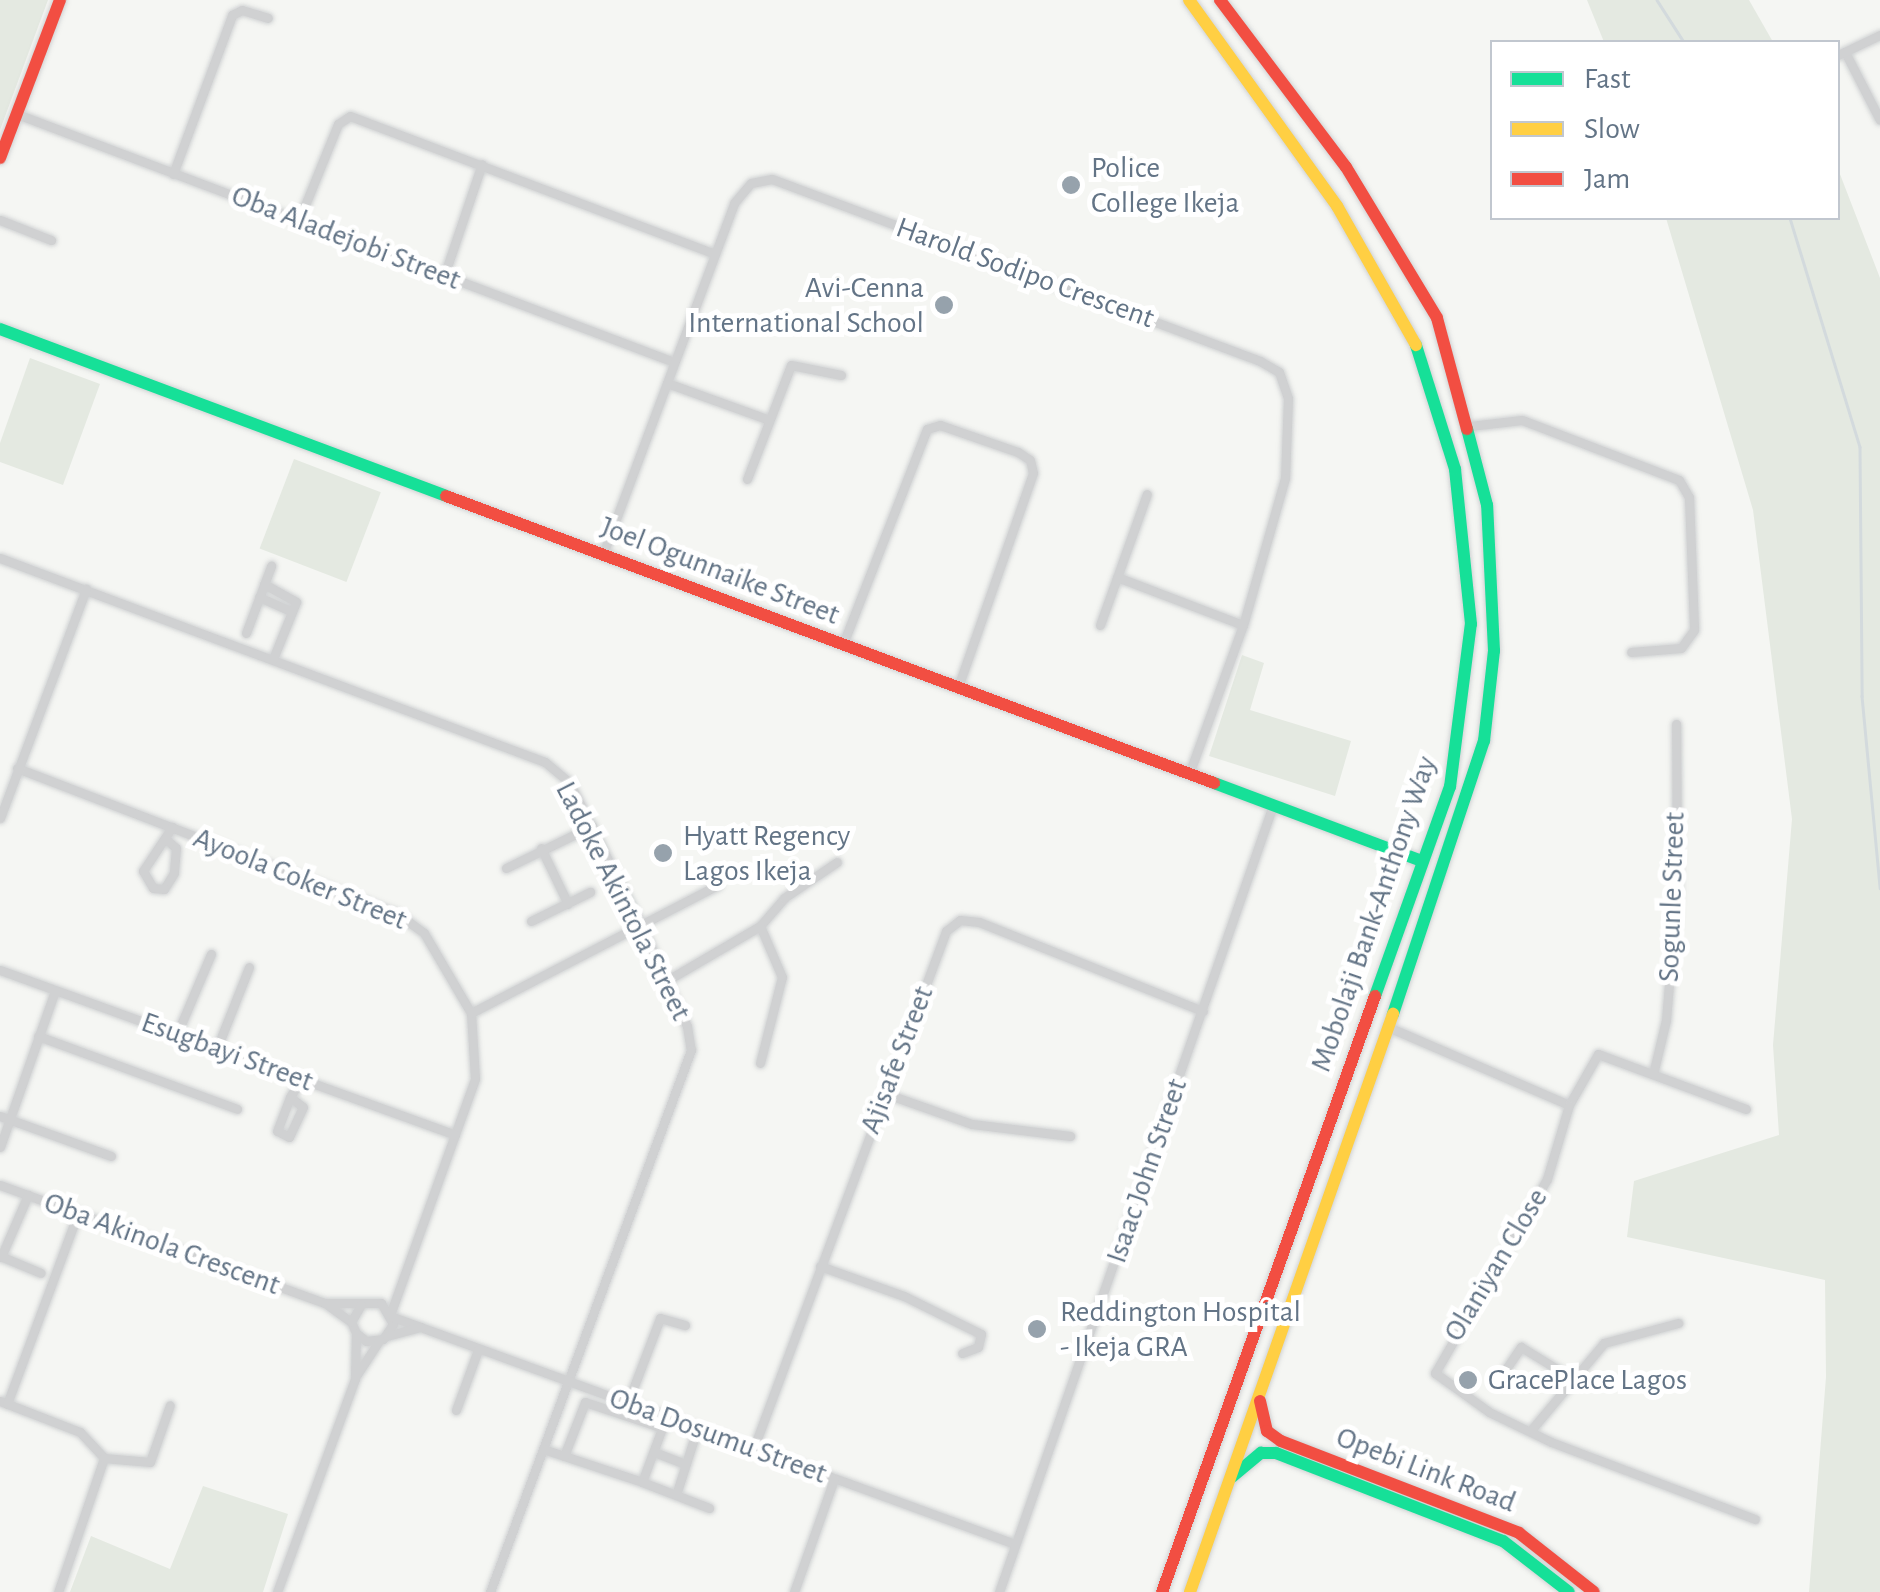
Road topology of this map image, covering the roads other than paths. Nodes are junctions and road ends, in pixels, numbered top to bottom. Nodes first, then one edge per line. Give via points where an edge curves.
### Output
1 (60, 0) edge
2 (1189, 0) edge
3 (1220, 0) edge
4 (268, 18) dead end
5 (1880, 35) edge
6 (1842, 54) edge
7 (1276, 75) junction
8 (1256, 92) junction
9 (17, 114) junction
10 (1880, 120) edge
11 (1311, 121) junction
12 (1289, 140) junction
13 (0, 158) edge
14 (482, 164) junction
15 (174, 174) junction
16 (0, 220) edge
17 (299, 220) junction
18 (51, 240) dead end
19 (715, 254) junction
20 (444, 276) junction
21 (0, 328) edge
22 (674, 362) junction
23 (841, 374) dead end
24 (667, 383) junction
25 (767, 419) junction
26 (1470, 426) junction
27 (747, 479) dead end
28 (1147, 494) dead end
29 (603, 554) junction
30 (0, 558) edge
31 (271, 566) dead end
32 (1117, 577) junction
33 (264, 584) junction
34 (86, 589) junction
35 (259, 597) junction
36 (292, 612) junction
37 (1100, 625) dead end
38 (1243, 625) junction
39 (246, 632) dead end
40 (843, 644) junction
41 (1631, 652) dead end
42 (274, 659) junction
43 (958, 687) junction
44 (1676, 724) dead end
45 (17, 768) junction
46 (1189, 774) junction
47 (1272, 805) junction
48 (0, 818) edge
49 (592, 826) junction
50 (172, 827) junction
51 (168, 840) junction
52 (541, 848) junction
53 (1422, 861) junction
54 (837, 862) dead end
55 (506, 868) dead end
56 (718, 884) dead end
57 (590, 892) dead end
58 (568, 904) junction
59 (531, 921) dead end
60 (640, 923) junction
61 (760, 926) junction
62 (212, 954) dead end
63 (249, 967) dead end
64 (0, 970) edge
65 (666, 980) junction
66 (55, 992) junction
67 (1203, 1011) junction
68 (471, 1013) junction
69 (1388, 1027) junction
70 (176, 1034) junction
71 (38, 1036) junction
72 (217, 1048) junction
73 (760, 1062) dead end
74 (1654, 1070) junction
75 (297, 1086) dead end
76 (884, 1093) junction
77 (290, 1098) dead end
78 (1570, 1105) junction
79 (237, 1109) dead end
80 (1746, 1109) dead end
81 (5, 1118) edge
82 (455, 1135) junction
83 (1070, 1136) dead end
84 (0, 1147) edge
85 (111, 1156) dead end
86 (0, 1185) edge
87 (28, 1194) junction
88 (78, 1213) junction
89 (0, 1257) edge
90 (820, 1266) junction
91 (41, 1273) dead end
92 (324, 1303) junction
93 (361, 1305) junction
94 (392, 1315) junction
95 (351, 1322) junction
96 (1678, 1323) dead end
97 (685, 1324) dead end
98 (421, 1327) junction
99 (356, 1333) junction
100 (383, 1339) junction
101 (478, 1350) junction
102 (962, 1354) dead end
103 (1506, 1369) dead end
104 (1570, 1377) junction
105 (354, 1379) junction
106 (570, 1382) junction
107 (1260, 1392) junction
108 (628, 1402) junction
109 (4, 1403) edge
110 (170, 1405) dead end
111 (456, 1410) dead end
112 (1532, 1428) junction
113 (697, 1429) junction
114 (543, 1450) junction
115 (753, 1450) junction
116 (654, 1452) junction
117 (564, 1456) junction
118 (104, 1458) junction
119 (686, 1464) junction
120 (834, 1479) junction
121 (642, 1482) junction
122 (1228, 1482) junction
123 (676, 1495) junction
124 (709, 1508) dead end
125 (1754, 1519) dead end
126 (1015, 1544) junction
127 (58, 1592) edge
128 (276, 1592) edge
129 (490, 1592) edge
130 (794, 1592) edge
131 (999, 1592) edge
132 (1162, 1592) edge
133 (1190, 1592) edge
134 (1569, 1592) edge
135 (1594, 1592) edge

1 - 9 main road
2 - 8 main road, Mobolaji Bank-Anthony Way
3 - 7 main road, Mobolaji Bank-Anthony Way
4 - 15 street via 242,10 232,15
5 - 6 street
6 - 10 street
7 - 8 main road via 1283,106 1271,106
7 - 11 main road, Mobolaji Bank-Anthony Way
8 - 12 main road, Mobolaji Bank-Anthony Way
9 - 13 main road
9 - 15 street, Oba Aladejobi Street
11 - 12 main road via 1296,111 1284,114
11 - 26 main road, Mobolaji Bank-Anthony Way via 1423,292 1446,340
12 - 53 main road, Mobolaji Bank-Anthony Way via 1404,318 1437,397 1462,503 1471,624 1467,688 1450,787
14 - 17 street via 350,116 338,124
14 - 19 street
14 - 20 street
15 - 17 street, Oba Aladejobi Street
16 - 18 street
17 - 20 street, Oba Aladejobi Street
19 - 22 street, Harold Sodipo Crescent
19 - 38 street, Harold Sodipo Crescent via 734,204 751,183 772,179 1280,372 1288,398 1284,478
20 - 22 street, Oba Aladejobi Street
21 - 29 main road, Joel Ogunnaike Street
22 - 24 street, Harold Sodipo Crescent
23 - 25 street via 797,361
24 - 25 street
24 - 29 street, Harold Sodipo Crescent
25 - 27 street
26 - 41 street via 1522,420 1680,480 1689,497 1694,630 1681,648
26 - 69 main road, Mobolaji Bank-Anthony Way via 1494,569 1488,718 1473,784
28 - 32 street
29 - 40 main road, Joel Ogunnaike Street
30 - 34 street, Ladoke Akintola Street
31 - 33 street
32 - 37 street
32 - 38 street
33 - 35 street
33 - 36 street via 293,597
34 - 42 street, Ladoke Akintola Street
34 - 45 street
35 - 36 street
35 - 39 street
36 - 42 street
38 - 46 street, Harold Sodipo Crescent
40 - 43 main road, Joel Ogunnaike Street
40 - 43 street via 927,430 940,424 1018,452 1030,460 1033,473
42 - 49 street, Ladoke Akintola Street via 532,755 569,782
43 - 46 main road, Joel Ogunnaike Street
44 - 74 street, Sogunle Street via 1677,888 1666,1020
45 - 48 street
45 - 50 street, Ayoola Coker Street
46 - 47 main road, Joel Ogunnaike Street
47 - 53 main road, Joel Ogunnaike Street
47 - 67 street, Isaac John Street
49 - 52 street
49 - 60 street, Ladoke Akintola Street
50 - 51 street
50 - 68 street, Ayoola Coker Street via 413,923
51 - 51 street via 156,846 143,871 153,888 164,889 174,873 176,848
52 - 55 street
52 - 58 street
53 - 132 main road, Mobolaji Bank-Anthony Way
54 - 61 street via 784,898
56 - 60 street
57 - 58 street
58 - 59 street
60 - 65 street, Ladoke Akintola Street
60 - 68 street
61 - 65 street
61 - 73 street via 782,977
62 - 70 street
63 - 72 street
64 - 66 street, Esugbayi Street
65 - 106 street, Ladoke Akintola Street via 691,1050
66 - 70 street, Esugbayi Street
66 - 71 street
67 - 76 street, Ajisafe Street via 960,920 946,931
67 - 126 street, Isaac John Street
68 - 82 street via 474,1079
69 - 78 street
69 - 107 main road, Mobolaji Bank-Anthony Way
70 - 72 street, Esugbayi Street
71 - 79 street
71 - 81 street
72 - 82 street, Esugbayi Street
74 - 78 street via 1598,1054
74 - 80 street
75 - 77 street
76 - 83 street via 972,1124
76 - 90 street, Ajisafe Street
78 - 112 street, Olaniyan Close via 1547,1179 1435,1368 1439,1379 1489,1412
81 - 84 street
81 - 85 street
82 - 94 street
86 - 87 street, Oba Akinola Crescent
87 - 88 street, Oba Akinola Crescent
87 - 89 street
88 - 92 street, Oba Akinola Crescent
88 - 109 street
89 - 91 street
90 - 102 street via 904,1296 980,1334 978,1346
90 - 115 street, Ajisafe Street
92 - 93 street
92 - 95 street
93 - 94 street via 381,1303
93 - 95 street
94 - 98 street, Oba Dosumu Street
94 - 100 street
95 - 99 street
96 - 104 street via 1617,1336
97 - 108 street via 660,1318
98 - 100 street
98 - 101 street, Oba Dosumu Street
99 - 100 street
99 - 105 street
100 - 105 street
101 - 106 street, Oba Dosumu Street
101 - 111 street
103 - 104 street via 1522,1347
104 - 112 street
105 - 128 street
106 - 108 street, Oba Dosumu Street
106 - 114 street, Ladoke Akintola Street
107 - 122 main road, Mobolaji Bank-Anthony Way
107 - 135 main road, Opebi Link Road via 1260,1418 1281,1442 1519,1533
108 - 113 street, Oba Dosumu Street
109 - 118 street via 80,1432
110 - 118 street via 150,1462
112 - 125 street, Olaniyan Close via 1636,1477
113 - 115 street, Oba Dosumu Street
113 - 119 street
114 - 117 street
114 - 129 street, Ladoke Akintola Street
115 - 120 street, Oba Dosumu Street
116 - 117 street via 664,1426 584,1402
116 - 119 street
116 - 121 street
117 - 121 street
118 - 127 street
119 - 123 street
120 - 126 street, Oba Dosumu Street
120 - 130 street
121 - 123 street
122 - 133 main road, Mobolaji Bank-Anthony Way
122 - 134 main road, Opebi Link Road via 1247,1461 1276,1453 1503,1541
123 - 124 street
126 - 131 street, Isaac John Street

